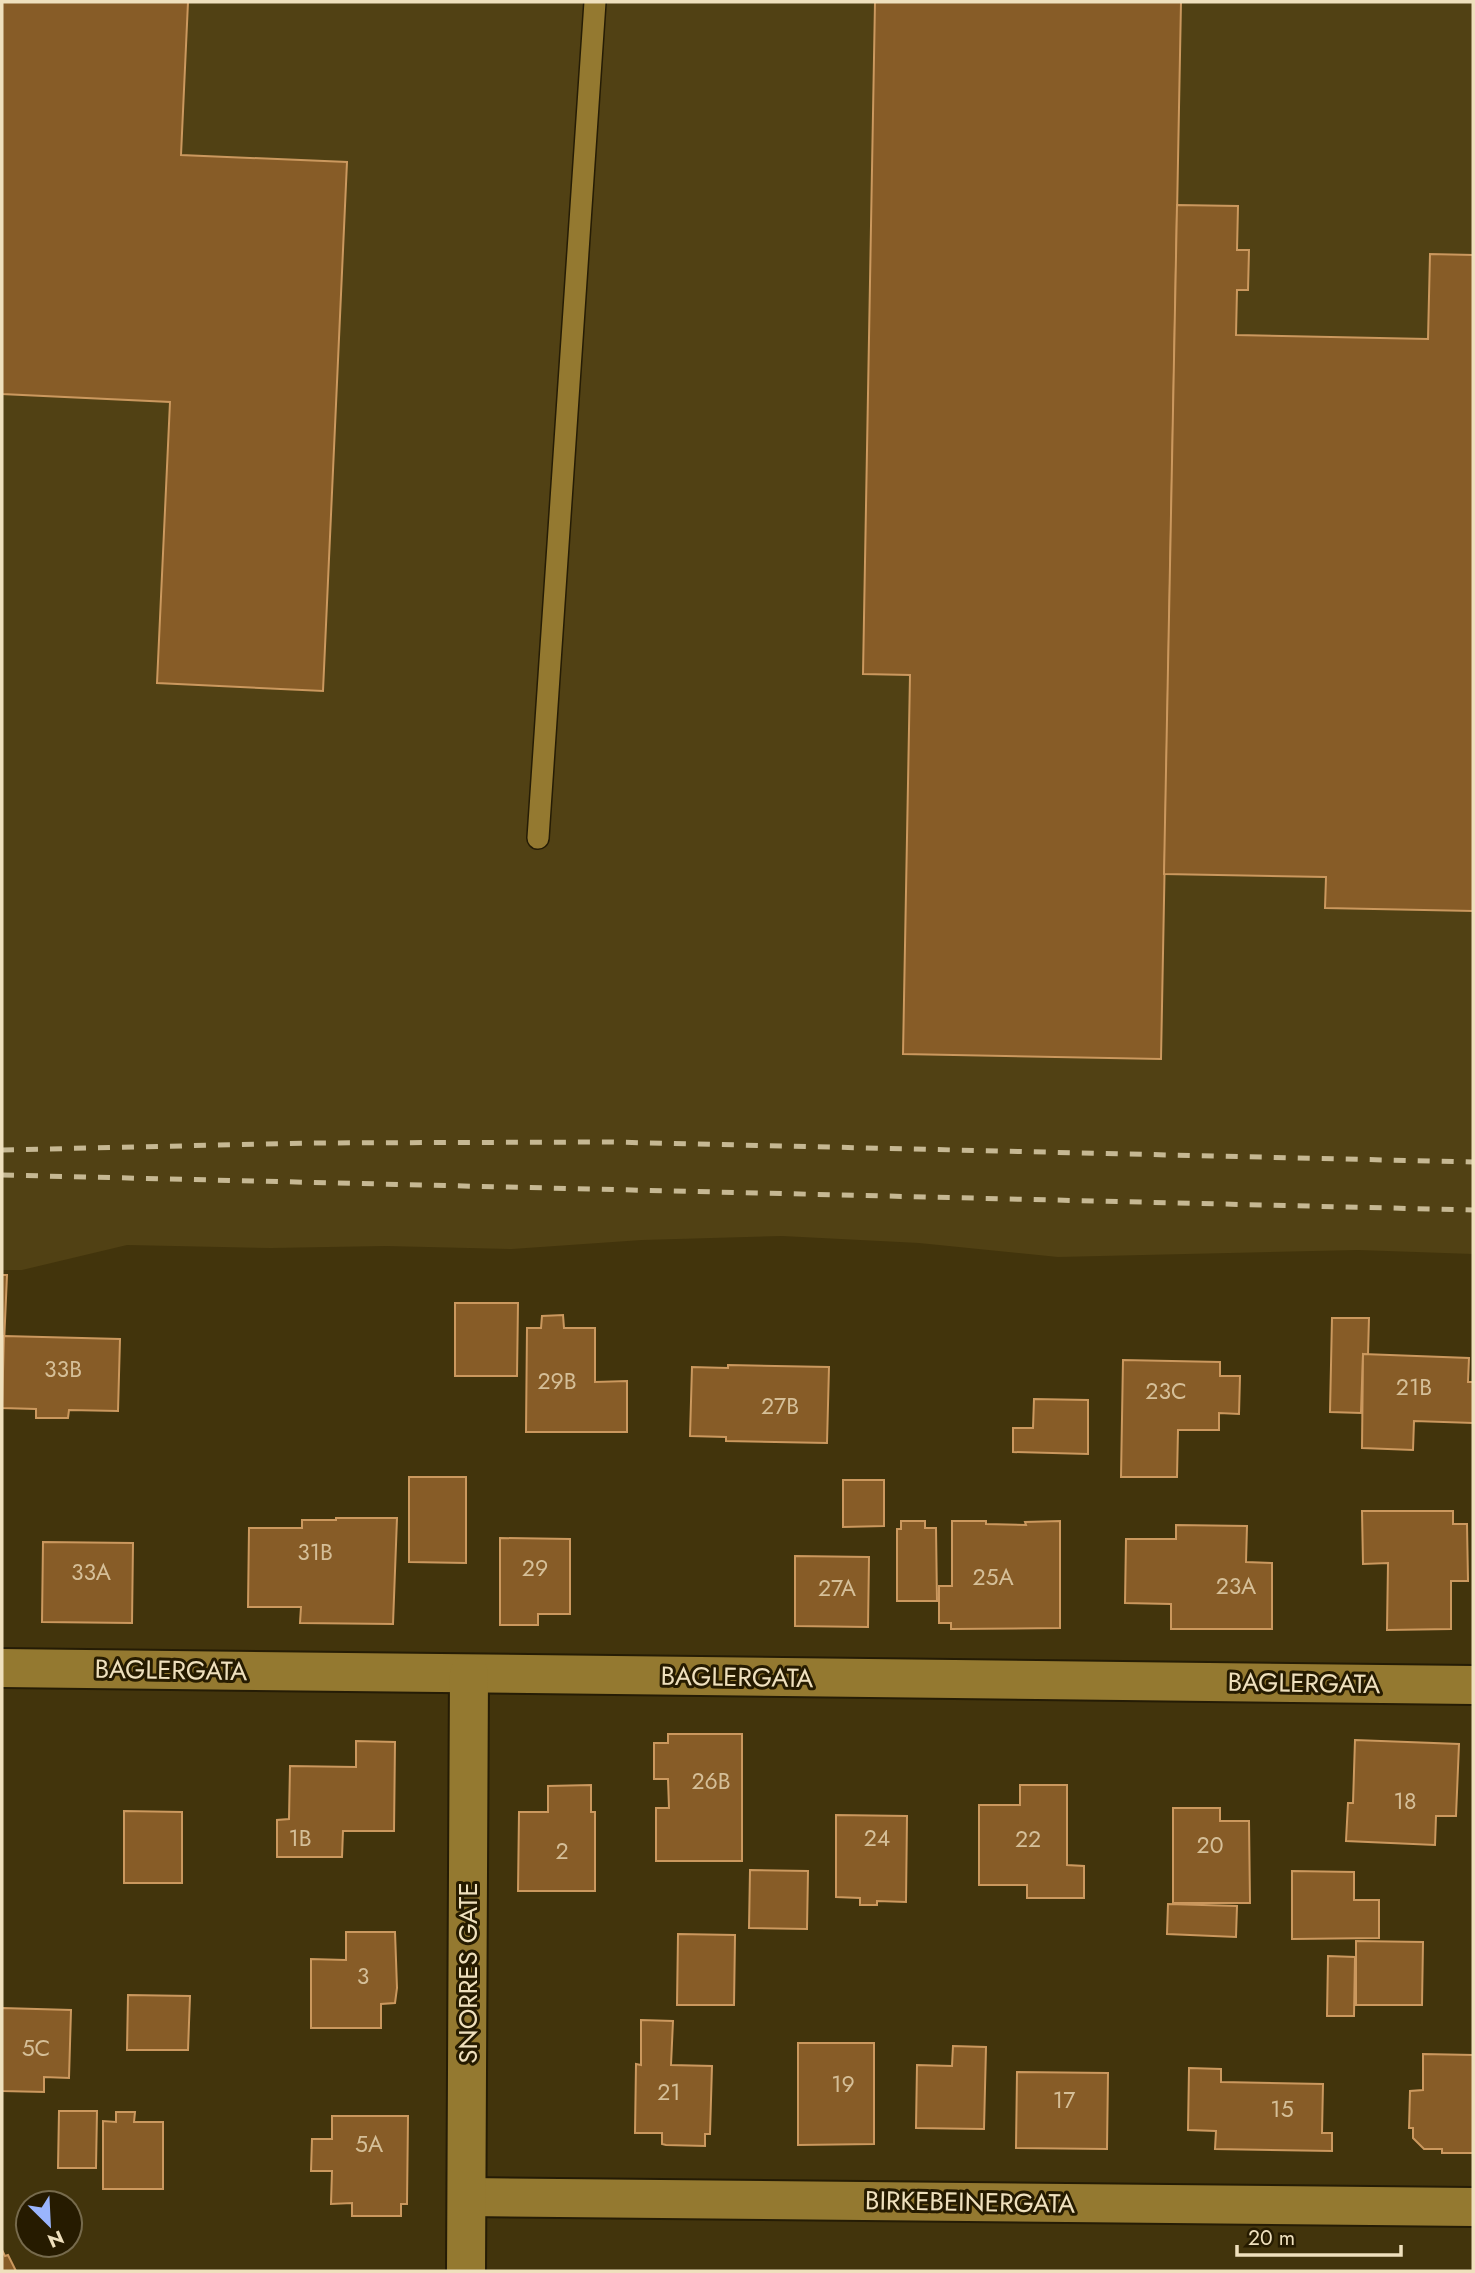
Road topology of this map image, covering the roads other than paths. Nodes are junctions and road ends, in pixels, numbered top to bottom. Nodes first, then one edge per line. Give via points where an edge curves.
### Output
1 (595, 2) edge
2 (538, 838) dead end
3 (2, 1668) edge
4 (469, 1674) junction
5 (1473, 1685) edge
6 (468, 2197) junction
7 (1473, 2207) edge
8 (466, 2271) edge

1 - 2 lane
3 - 4 street, BAGLERGATA
4 - 5 street, BAGLERGATA
4 - 6 street, SNORRES GATE
6 - 7 street, BIRKEBEINERGATA
6 - 8 street, SNORRES GATE

